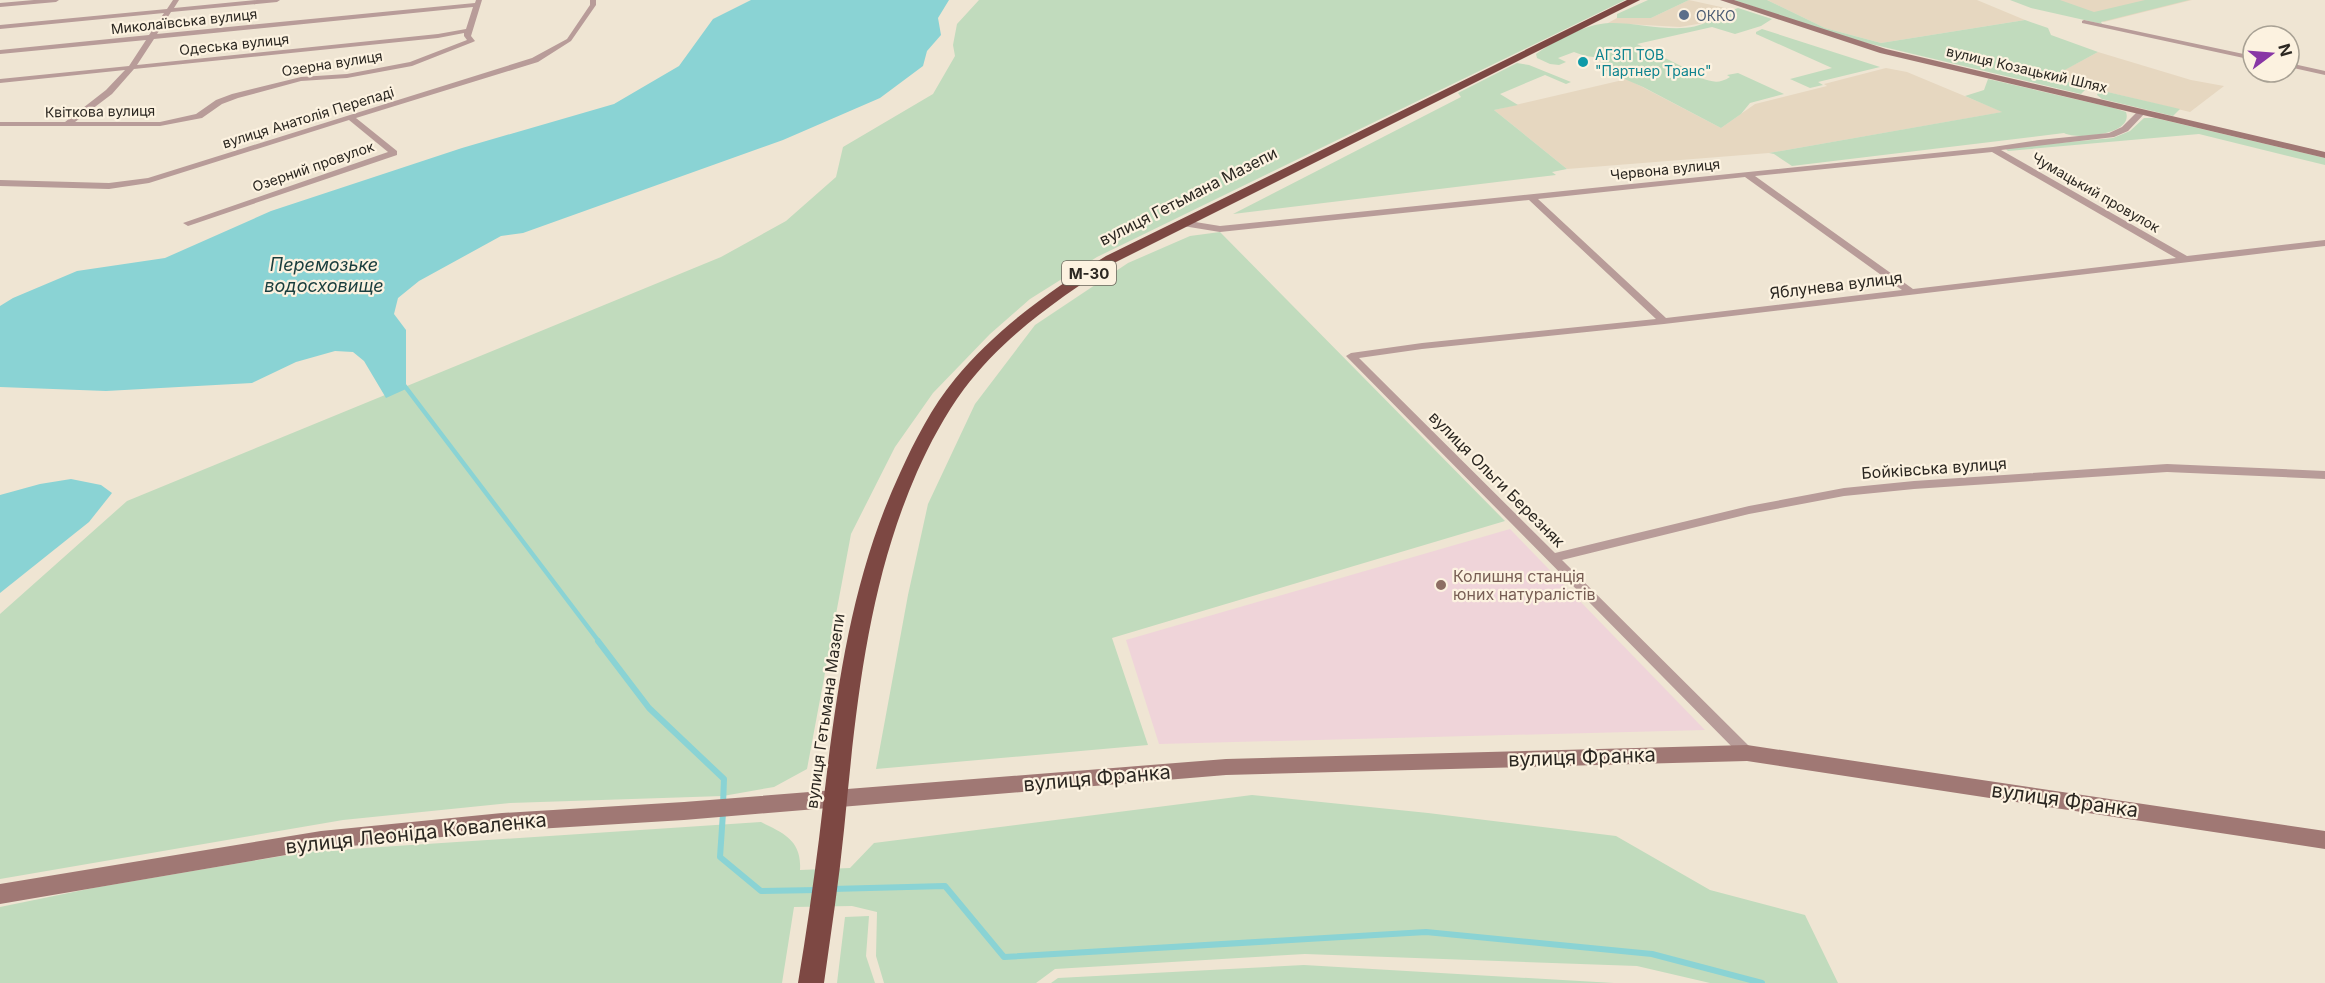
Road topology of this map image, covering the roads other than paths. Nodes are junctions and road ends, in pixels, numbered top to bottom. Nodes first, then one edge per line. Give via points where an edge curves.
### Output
1 (56, 0) edge
2 (176, 0) edge
3 (277, 0) edge
4 (593, 0) edge
5 (1635, 0) edge
6 (1725, 0) edge
7 (478, 2) edge
8 (0, 5) edge
9 (169, 10) junction
10 (2084, 21) dead end
11 (0, 27) edge
12 (470, 30) junction
13 (153, 36) junction
14 (0, 52) edge
15 (2241, 55) edge
16 (132, 67) junction
17 (2301, 68) edge
18 (2325, 73) edge
19 (0, 81) edge
20 (2142, 112) junction
21 (200, 116) joint
22 (351, 118) junction
23 (0, 124) edge
24 (66, 125) junction
25 (1993, 149) junction
26 (2325, 155) edge
27 (1746, 174) junction
28 (0, 183) edge
29 (1532, 196) junction
30 (189, 223) dead end
31 (1183, 223) junction
32 (2325, 243) edge
33 (2185, 259) junction
34 (1910, 291) junction
35 (1664, 321) junction
36 (1351, 356) joint
37 (2325, 475) edge
38 (1553, 558) junction
39 (1747, 753) junction
40 (835, 799) junction
41 (2325, 840) edge
42 (0, 894) edge
43 (811, 983) edge

1 - 8 street
2 - 9 street
3 - 9 street
4 - 22 street, вулиця Анатолія Перепаді via 569,40 535,60
5 - 31 highway, вулиця Гетьмана Мазепи / М-30
6 - 20 street, вулиця Козацький Шлях via 1882,51
7 - 12 street
7 - 13 street, Миколаївська вулиця
9 - 11 street
9 - 13 street
10 - 15 street
12 - 16 street, Одеська вулиця
12 - 21 street, Озерна вулиця via 467,36 471,41 412,64 347,76 301,79 235,96
13 - 14 street, Миколаївська вулиця
13 - 16 street
16 - 19 street, Одеська вулиця
16 - 24 street via 110,92
17 - 18 street
20 - 25 street, Червона вулиця via 2123,131 2111,135
20 - 26 street, вулиця Козацький Шлях
21 - 24 street, Квіткова вулиця via 160,124
22 - 28 street, вулиця Анатолія Перепаді via 149,180 109,186
22 - 30 street, Озерний провулок via 394,153
23 - 24 street, Квіткова вулиця
25 - 27 street, Червона вулиця
25 - 33 street, Чумацький провулок
27 - 29 street, Червона вулиця
27 - 34 street
29 - 31 street, Червона вулиця via 1220,229
29 - 35 street
31 - 40 highway, вулиця Гетьмана Мазепи / М-30 via 1087,274 1021,320 966,376 939,414 898,493 871,568 852,660
32 - 33 street, Яблунева вулиця
33 - 34 street, Яблунева вулиця
34 - 35 street, Яблунева вулиця
35 - 36 street, Яблунева вулиця
36 - 38 street, вулиця Ольги Березняк
37 - 38 street, Бойківська вулиця via 2167,468 1867,489 1749,510
38 - 39 street, вулиця Ольги Березняк
39 - 40 street, вулиця Франка via 1226,767
39 - 41 street, вулиця Франка
40 - 42 street, вулиця Леоніда Коваленка via 502,822 321,840
40 - 43 highway, вулиця Гетьмана Мазепи / М-30

